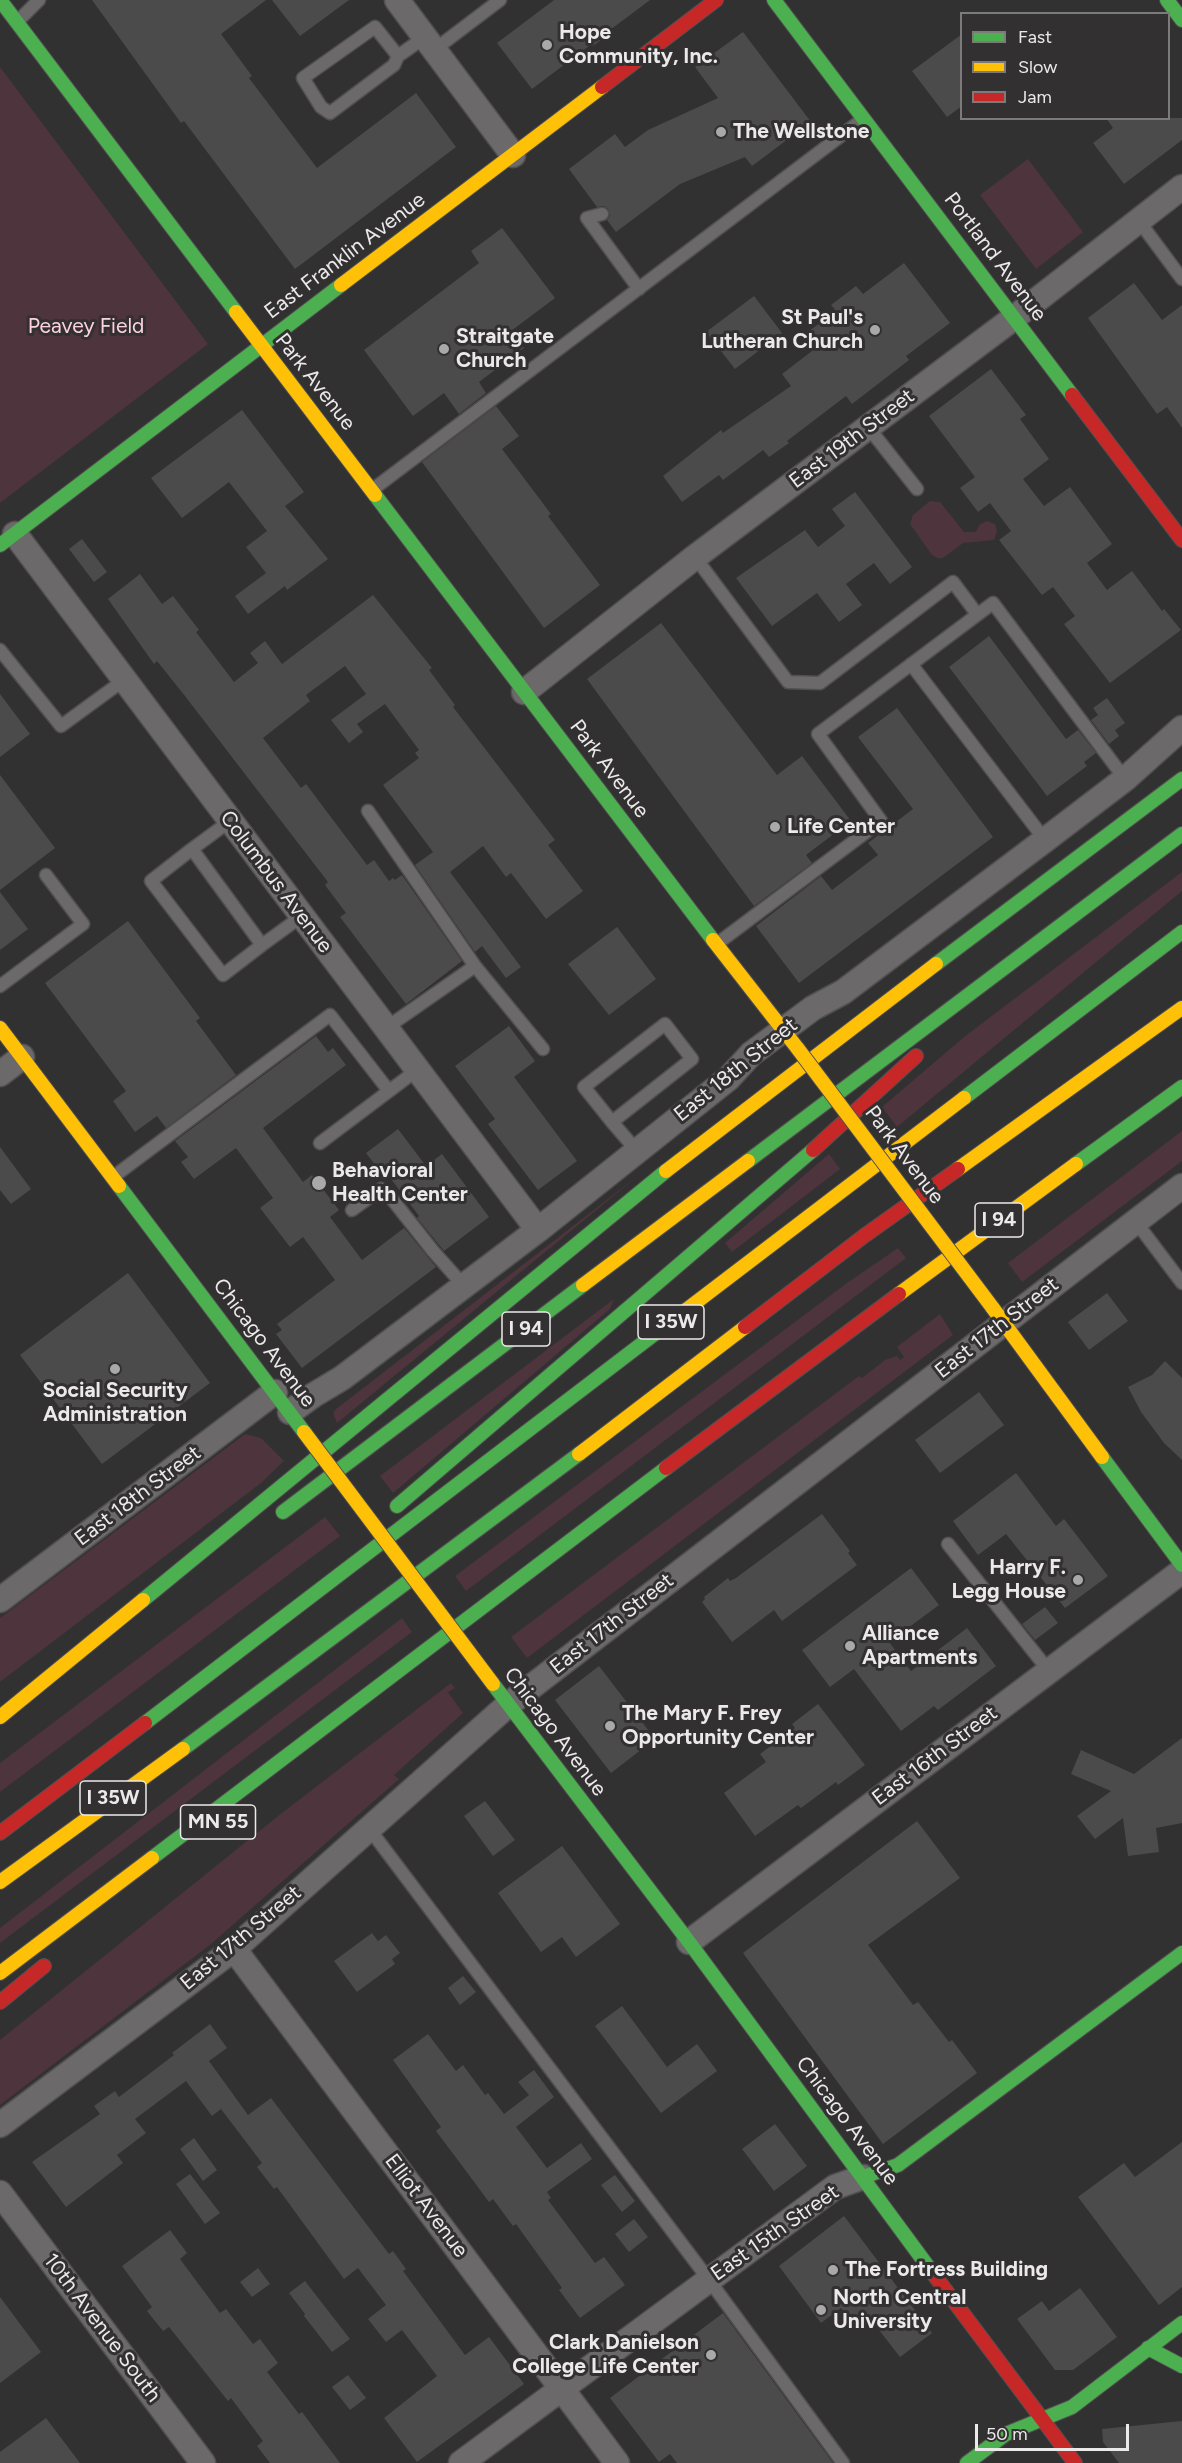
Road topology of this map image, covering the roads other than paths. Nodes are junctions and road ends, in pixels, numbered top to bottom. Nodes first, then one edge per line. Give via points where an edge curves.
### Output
1 (0, 0) edge
2 (39, 0) edge
3 (397, 0) edge
4 (500, 0) edge
5 (716, 0) edge
6 (774, 0) edge
7 (1167, 0) edge
8 (1182, 21) edge
9 (17, 22) junction
10 (430, 43) junction
11 (398, 56) junction
12 (864, 118) junction
13 (513, 155) junction
14 (1182, 187) edge
15 (602, 214) dead end
16 (1138, 221) junction
17 (1182, 279) edge
18 (639, 289) junction
19 (1015, 317) junction
20 (261, 346) junction
21 (868, 427) junction
22 (917, 489) dead end
23 (372, 490) junction
24 (7, 539) edge
25 (1182, 540) edge
26 (695, 558) junction
27 (977, 614) junction
28 (0, 650) edge
29 (911, 664) junction
30 (124, 680) junction
31 (524, 692) junction
32 (1182, 728) edge
33 (1125, 779) junction
34 (1182, 779) edge
35 (368, 811) dead end
36 (230, 821) junction
37 (1182, 834) edge
38 (1045, 840) junction
39 (192, 849) junction
40 (46, 875) dead end
41 (302, 916) junction
42 (1182, 932) edge
43 (1049, 933) junction
44 (262, 945) junction
45 (716, 945) junction
46 (475, 966) junction
47 (1096, 980) dead end
48 (0, 986) edge
49 (1182, 1008) edge
50 (0, 1028) edge
51 (386, 1028) junction
52 (783, 1030) junction
53 (945, 1030) dead end
54 (928, 1046) dead end
55 (543, 1049) dead end
56 (22, 1058) junction
57 (417, 1070) junction
58 (0, 1074) edge
59 (1182, 1087) edge
60 (389, 1091) junction
61 (612, 1122) junction
62 (909, 1141) junction
63 (320, 1143) dead end
64 (637, 1151) junction
65 (112, 1178) junction
66 (1182, 1186) edge
67 (352, 1210) dead end
68 (1034, 1212) dead end
69 (1136, 1222) junction
70 (538, 1230) junction
71 (1182, 1283) edge
72 (464, 1286) junction
73 (998, 1314) junction
74 (816, 1354) junction
75 (275, 1392) junction
76 (290, 1412) junction
77 (274, 1519) dead end
78 (367, 1532) dead end
79 (948, 1544) dead end
80 (331, 1564) dead end
81 (1182, 1565) edge
82 (1182, 1571) edge
83 (0, 1600) edge
84 (161, 1603) dead end
85 (437, 1642) junction
86 (1049, 1671) junction
87 (509, 1704) junction
88 (160, 1712) junction
89 (229, 1716) junction
90 (0, 1717) edge
91 (0, 1723) edge
92 (368, 1827) junction
93 (0, 1833) edge
94 (172, 1860) dead end
95 (46, 1866) dead end
96 (0, 1882) edge
97 (689, 1942) junction
98 (234, 1949) junction
99 (1182, 1953) edge
100 (54, 1958) dead end
101 (0, 1973) edge
102 (0, 2002) edge
103 (0, 2125) edge
104 (863, 2177) junction
105 (0, 2193) edge
106 (708, 2280) junction
107 (1182, 2323) edge
108 (1148, 2348) junction
109 (1182, 2366) edge
110 (561, 2388) junction
111 (1042, 2419) junction
112 (203, 2463) edge
113 (461, 2463) edge
114 (617, 2463) edge
115 (843, 2463) edge
116 (967, 2463) edge
117 (1075, 2463) edge

1 - 9 main road, Park Avenue
2 - 9 lane
3 - 10 street
4 - 10 lane
5 - 13 main road, East Franklin Avenue
6 - 12 main road, Portland Avenue
7 - 8 main road
9 - 20 main road, Park Avenue
10 - 11 lane
10 - 13 street
11 - 11 lane via 394,64 330,113 321,107 303,78 375,27
12 - 18 lane
12 - 19 main road, Portland Avenue
13 - 20 main road, East Franklin Avenue
14 - 16 street, East 19th Street
15 - 18 lane via 587,218
16 - 17 lane
16 - 19 street, East 19th Street
18 - 23 lane
19 - 21 street, East 19th Street
19 - 25 main road, Portland Avenue
20 - 23 main road, Park Avenue
20 - 24 main road, East Franklin Avenue
21 - 22 lane
21 - 26 street, East 19th Street
23 - 31 main road, Park Avenue
24 - 30 street, Columbus Avenue
26 - 27 lane via 788,682 820,683 953,582
26 - 31 street, East 19th Street
27 - 29 lane
27 - 33 lane via 993,603
28 - 30 lane via 61,726
29 - 38 lane
29 - 45 lane via 818,734 881,821
30 - 36 street, Columbus Avenue
31 - 45 main road, Park Avenue
32 - 33 street, East 18th Street
33 - 38 street, East 18th Street
34 - 90 main road via 653,1181
35 - 46 lane
36 - 39 lane
36 - 41 street, Columbus Avenue
37 - 43 main road, I 94
38 - 52 street, East 18th Street via 843,992
39 - 44 lane
39 - 44 lane via 151,881 223,975
40 - 48 lane via 83,924
41 - 44 lane
41 - 51 street, Columbus Avenue
42 - 62 main road, I 35W
43 - 53 main road
43 - 77 main road, I 94
45 - 52 main road, Park Avenue
46 - 51 lane
46 - 55 lane
47 - 62 main road
49 - 89 main road, I 35W via 864,1236
50 - 56 main road, Chicago Avenue
51 - 57 street, Columbus Avenue
52 - 64 street, East 18th Street
52 - 73 main road, Park Avenue, bridge
54 - 78 main road via 776,1184
56 - 58 street
56 - 65 main road, Chicago Avenue
57 - 60 lane
57 - 70 street, Columbus Avenue
59 - 74 main road, I 94
60 - 63 lane
60 - 65 lane via 330,1015
61 - 61 lane via 692,1059 665,1024 584,1087
61 - 64 lane
62 - 88 main road, I 35W
64 - 70 street, East 18th Street
65 - 75 main road, Chicago Avenue
66 - 69 street, East 17th Street
67 - 72 lane via 381,1189
68 - 74 main road
69 - 71 lane
69 - 73 street, East 17th Street
70 - 72 street, East 18th Street
72 - 76 street, East 18th Street
73 - 81 main road, Park Avenue
73 - 87 street, East 17th Street
74 - 85 main road, I 94
75 - 76 main road, Chicago Avenue
75 - 83 street, East 18th Street
76 - 87 main road, Chicago Avenue, bridge
79 - 86 lane
80 - 88 main road
82 - 86 street, East 16th Street
84 - 91 main road
85 - 94 main road, MN 55
85 - 101 main road, I 94
86 - 97 street, East 16th Street
87 - 92 street, East 17th Street
87 - 97 main road, Chicago Avenue
88 - 93 main road, I 35W
89 - 95 main road
89 - 96 main road, I 35W
92 - 98 street, East 17th Street
92 - 106 lane
97 - 104 main road, Chicago Avenue
98 - 103 street, East 17th Street
98 - 110 street, Elliot Avenue
99 - 104 main road, East 15th Street via 898,2165
100 - 102 main road
104 - 106 street, East 15th Street via 835,2187
104 - 111 main road, Chicago Avenue
105 - 112 street, 10th Avenue South
106 - 110 street, East 15th Street
106 - 115 lane
107 - 108 main road
108 - 109 main road
108 - 111 main road via 1072,2407
110 - 113 street, East 15th Street
110 - 114 street, Elliot Avenue
111 - 116 main road via 1005,2434
111 - 117 main road, Chicago Avenue

